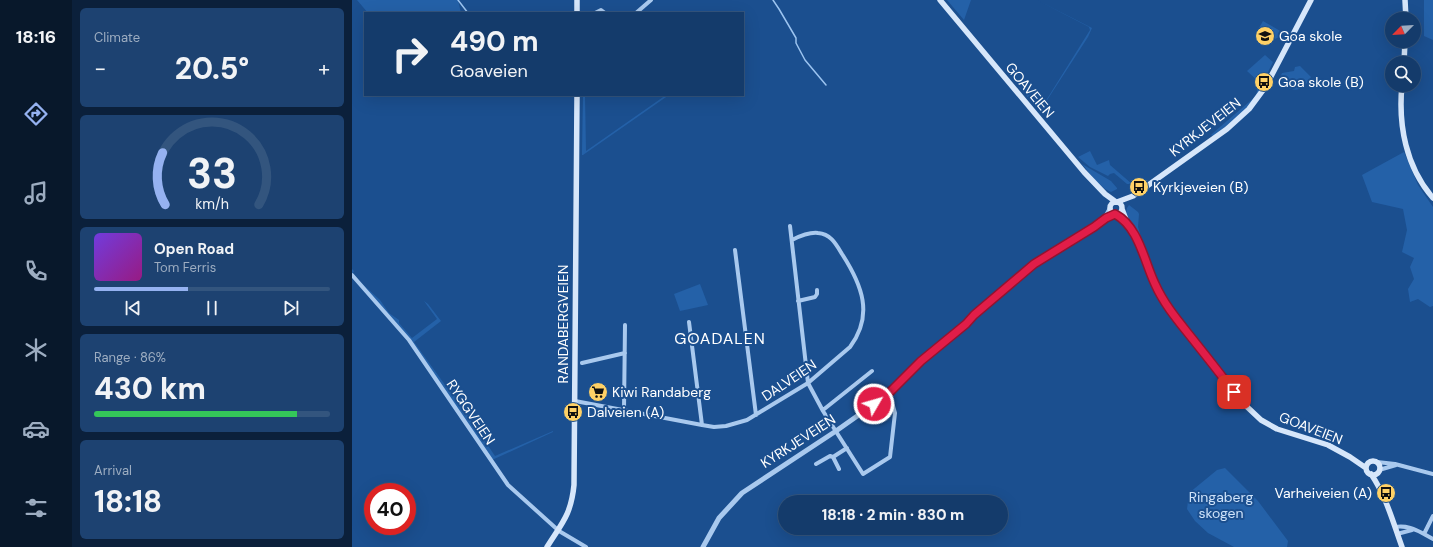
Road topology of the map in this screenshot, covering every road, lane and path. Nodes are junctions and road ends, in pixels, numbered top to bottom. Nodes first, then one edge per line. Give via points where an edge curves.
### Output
1 (578, 0) edge
2 (651, 0) edge
3 (940, 0) edge
4 (1311, 0) edge
5 (1405, 0) edge
6 (577, 12) edge
7 (637, 12) edge
8 (1406, 12) edge
9 (1401, 92) edge
10 (577, 96) edge
11 (1105, 194) junction
12 (1132, 196) junction
13 (1433, 198) edge
14 (1117, 202) junction
15 (1110, 208) junction
16 (1122, 208) junction
17 (1116, 214) junction
18 (1106, 218) junction
19 (1128, 225) junction
20 (790, 226) dead end
21 (792, 240) junction
22 (735, 250) dead end
23 (352, 275) edge
24 (817, 290) dead end
25 (798, 300) junction
26 (689, 322) dead end
27 (625, 325) dead end
28 (624, 353) junction
29 (582, 363) dead end
30 (872, 371) dead end
31 (808, 383) junction
32 (891, 399) dead end
33 (575, 401) junction
34 (624, 410) junction
35 (823, 410) junction
36 (756, 415) junction
37 (702, 425) junction
38 (836, 432) junction
39 (847, 448) junction
40 (833, 457) junction
41 (1350, 457) junction
42 (1370, 461) junction
43 (1377, 462) junction
44 (816, 464) dead end
45 (1399, 465) junction
46 (1366, 468) junction
47 (839, 469) dead end
48 (1378, 471) junction
49 (1371, 474) junction
50 (1433, 474) edge
51 (1379, 486) junction
52 (1433, 516) edge
53 (1395, 527) junction
54 (1415, 529) junction
55 (558, 531) junction
56 (1397, 534) junction
57 (1424, 534) junction
58 (1433, 538) edge
59 (547, 547) edge
60 (586, 547) edge
61 (704, 547) edge
62 (1402, 547) edge

1 - 6 main road
2 - 7 street
3 - 11 main road, GOAVEIEN
4 - 12 main road, KYRKJEVEIEN via 1266,86 1249,110 1227,129
5 - 8 main road
9 - 13 main road via 1401,121 1406,146 1420,179
10 - 33 main road, RANDABERGVEIEN
11 - 14 main road, GOAVEIEN
11 - 15 main road, GOAVEIEN
12 - 14 main road, KYRKJEVEIEN
12 - 16 main road, KYRKJEVEIEN
14 - 15 main road via 1112,203
14 - 16 main road, GOAVEIEN
15 - 17 main road, GOAVEIEN
15 - 18 street
16 - 17 main road
16 - 19 main road, GOAVEIEN
17 - 18 street, KYRKJEVEIEN
17 - 19 main road, GOAVEIEN
18 - 38 street, KYRKJEVEIEN via 1030,267 921,361 887,395
19 - 41 main road, GOAVEIEN via 1140,246 1154,284 1165,302 1248,408 1261,420 1277,429 1316,441
20 - 21 street
21 - 25 street
21 - 31 street, DALVEIEN via 809,233 826,235 833,240 856,276 862,299 862,322 856,340
22 - 36 street
23 - 55 street, RYGGVEIEN via 409,340 508,485
24 - 25 street via 815,297
25 - 31 street
26 - 37 street
27 - 28 street
28 - 29 street
28 - 34 street
30 - 35 street
31 - 35 street
31 - 36 street, DALVEIEN
32 - 39 street via 895,413 890,457 863,474
33 - 34 street, DALVEIEN
33 - 55 main road, RANDABERGVEIEN via 574,485 568,514
34 - 37 street, DALVEIEN
35 - 38 street
36 - 37 street, DALVEIEN via 726,426
38 - 39 street
38 - 61 street, KYRKJEVEIEN via 742,493 719,518
39 - 40 street
40 - 44 street via 827,457
40 - 47 street
41 - 42 main road, GOAVEIEN
41 - 46 main road, GOAVEIEN
42 - 43 main road
42 - 46 main road
43 - 45 street
43 - 48 main road
45 - 48 street
45 - 50 street
46 - 49 main road
48 - 49 main road
48 - 51 main road
49 - 51 main road
51 - 53 main road
52 - 57 street
53 - 54 street
53 - 56 main road
54 - 56 street
54 - 57 street
55 - 59 main road, RANDABERGVEIEN
55 - 60 street, RYGGVEIEN
56 - 62 main road
57 - 58 street

